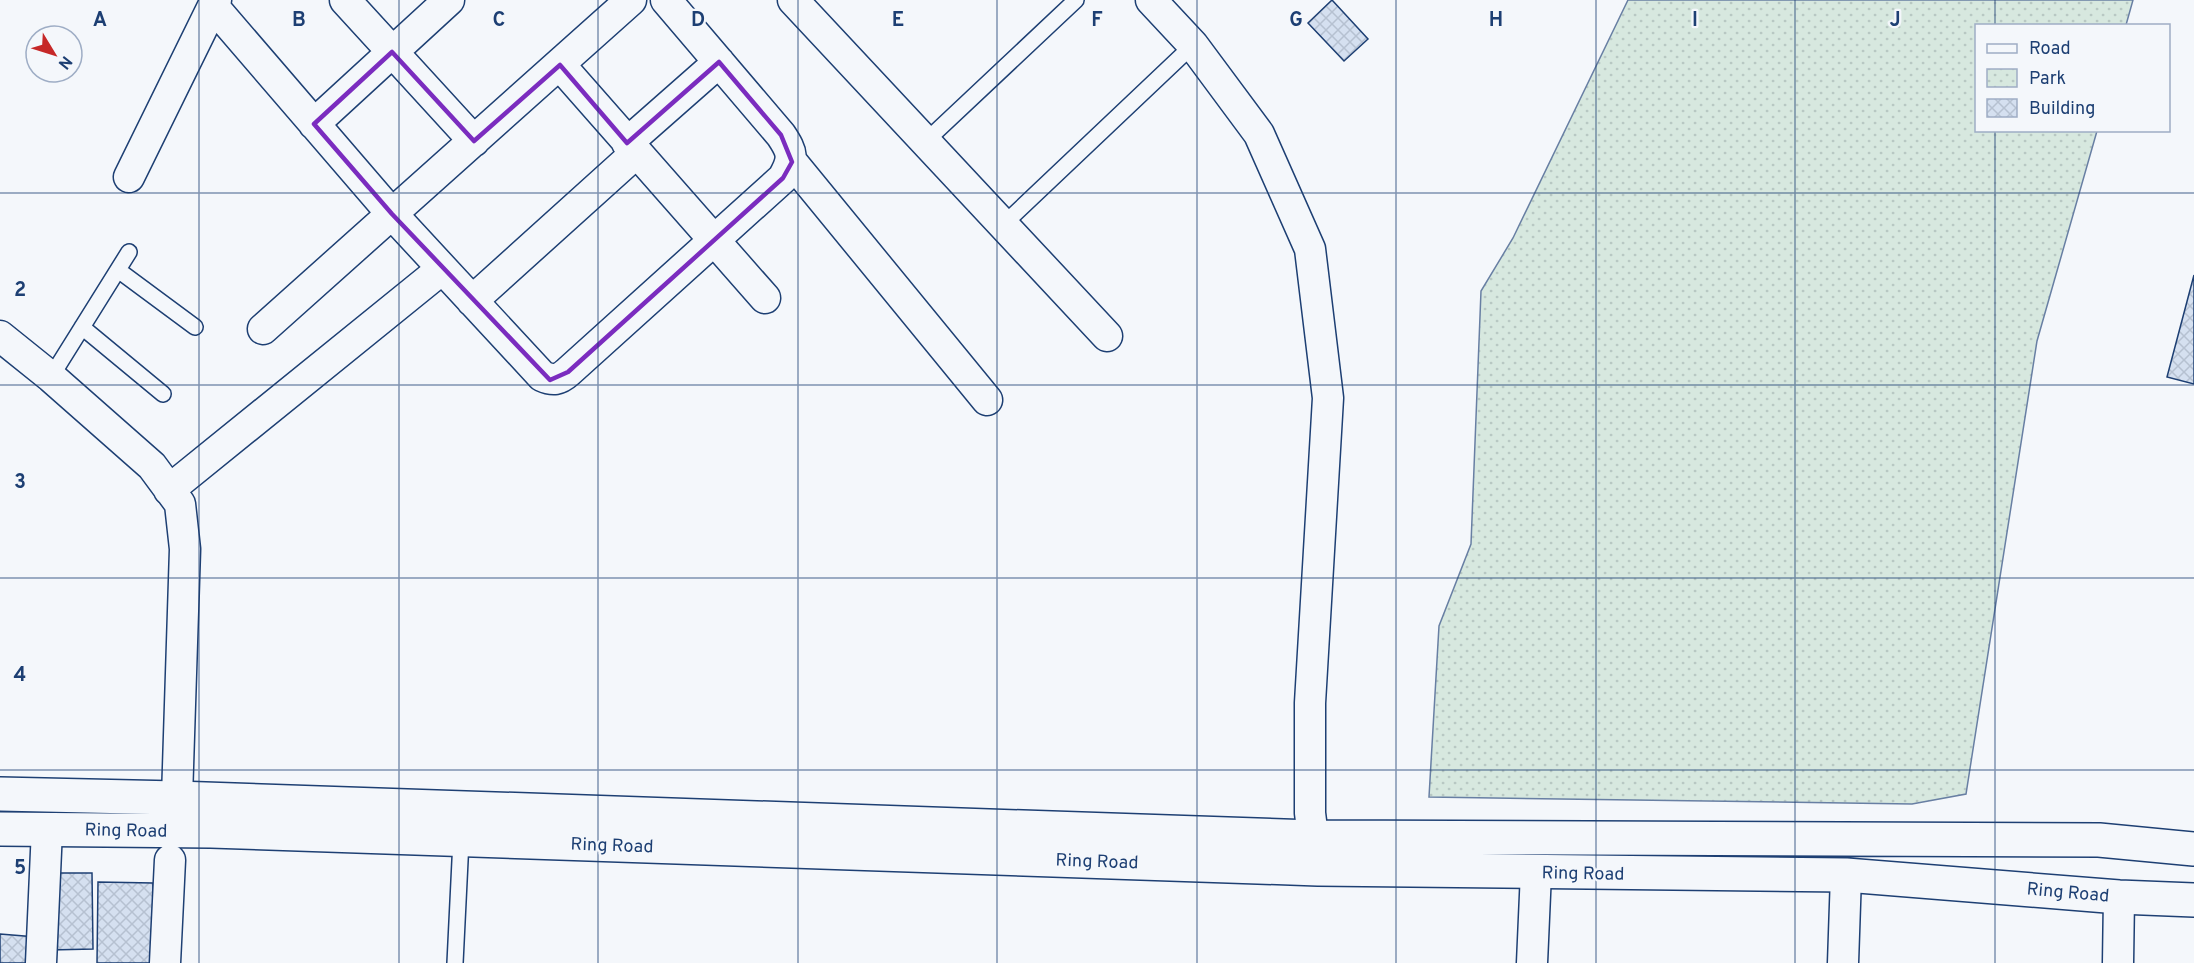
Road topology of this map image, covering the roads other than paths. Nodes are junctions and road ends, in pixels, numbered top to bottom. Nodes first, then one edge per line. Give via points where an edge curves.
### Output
1 (345, 0) edge
2 (449, 0) edge
3 (631, 0) edge
4 (666, 0) edge
5 (793, 0) edge
6 (1076, 0) edge
7 (1151, 0) edge
8 (214, 3) edge
9 (1193, 45) junction
10 (392, 52) junction
11 (719, 62) junction
12 (560, 65) junction
13 (314, 124) junction
14 (474, 141) junction
15 (925, 142) junction
16 (631, 148) junction
17 (792, 162) junction
18 (129, 177) dead end
19 (392, 214) junction
20 (1003, 225) junction
21 (713, 241) junction
22 (129, 252) dead end
23 (442, 269) junction
24 (118, 270) junction
25 (765, 298) dead end
26 (472, 301) junction
27 (82, 327) junction
28 (195, 327) dead end
29 (263, 329) dead end
30 (0, 336) edge
31 (1107, 336) dead end
32 (51, 377) junction
33 (163, 394) dead end
34 (987, 400) dead end
35 (169, 490) junction
36 (0, 794) edge
37 (177, 798) junction
38 (0, 829) edge
39 (47, 829) junction
40 (175, 840) junction
41 (461, 840) junction
42 (2194, 849) edge
43 (1315, 853) junction
44 (1536, 872) junction
45 (1846, 875) junction
46 (2119, 897) junction
47 (2194, 900) edge
48 (41, 963) edge
49 (165, 963) edge
50 (455, 963) edge
51 (1532, 963) edge
52 (1844, 963) edge
53 (2118, 963) edge

1 - 10 street
2 - 10 street
3 - 12 street
4 - 11 street
5 - 15 street
6 - 15 lane
7 - 9 street
8 - 13 street
8 - 18 street
9 - 20 lane
9 - 43 street via 1259,134 1310,249 1328,398 1310,703
10 - 13 street
10 - 14 street
11 - 16 street
11 - 17 street via 781,135 790,149
12 - 14 street
12 - 16 street
13 - 19 street
14 - 19 street
15 - 20 street
16 - 21 street
16 - 26 street
17 - 21 street via 783,178
17 - 34 street
19 - 23 street
19 - 29 street
20 - 31 street
21 - 25 street
21 - 26 street via 560,379 542,376
22 - 24 lane
23 - 26 street
23 - 35 street
24 - 27 lane
24 - 28 lane
27 - 32 lane
27 - 33 lane
30 - 32 street
32 - 35 street via 152,466
35 - 37 street via 180,504 185,549
36 - 37 street, Ring Road
37 - 40 street
37 - 43 street, Ring Road
38 - 39 street, Ring Road
39 - 40 street, Ring Road
39 - 48 street
40 - 41 street, Ring Road
40 - 49 street
41 - 43 street, Ring Road
41 - 50 lane
42 - 43 street, Ring Road via 2099,840
43 - 44 street, Ring Road
44 - 45 street, Ring Road
44 - 51 street
45 - 46 street, Ring Road
45 - 52 street
46 - 47 street, Ring Road
46 - 53 street

